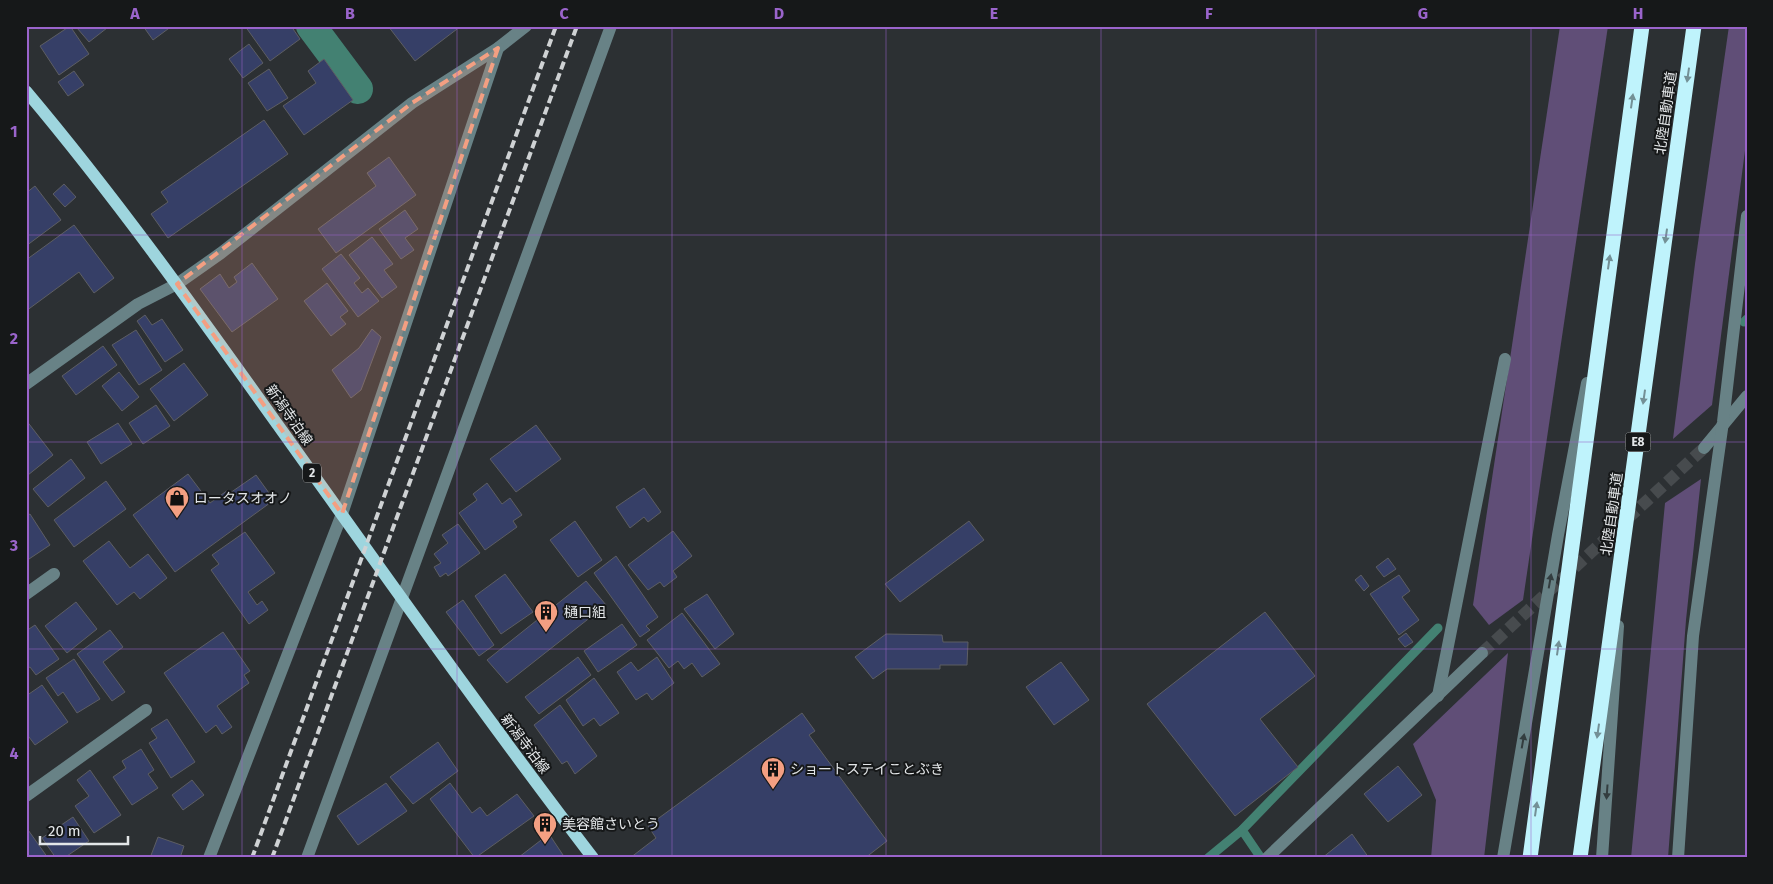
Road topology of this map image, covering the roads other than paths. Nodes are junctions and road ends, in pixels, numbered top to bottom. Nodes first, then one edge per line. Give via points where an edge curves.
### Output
1 (526, 26) edge
2 (611, 26) edge
3 (1642, 26) edge
4 (1694, 26) edge
5 (498, 48) junction
6 (26, 91) edge
7 (1747, 216) edge
8 (178, 284) junction
9 (1605, 292) junction
10 (1505, 358) dead end
11 (26, 384) edge
12 (1747, 396) edge
13 (1723, 422) junction
14 (1704, 448) tunnel mouth
15 (342, 514) junction
16 (1624, 552) junction
17 (54, 574) dead end
18 (26, 594) edge
19 (403, 600) junction
20 (1482, 653) tunnel mouth
21 (1438, 696) junction
22 (146, 710) dead end
23 (26, 796) edge
24 (209, 858) edge
25 (308, 858) edge
26 (593, 858) edge
27 (1268, 858) edge
28 (1503, 858) edge
29 (1530, 858) edge
30 (1580, 858) edge
31 (1602, 858) edge
32 (1678, 858) edge

1 - 5 street
2 - 19 street
9 -> 3 highway
4 -> 16 highway, 北陸自動車道 / E8
5 - 8 street via 412,103
5 - 15 street
6 - 8 main road, 新潟寺泊線 / 2 via 88,164
7 - 13 street
8 - 11 street via 138,304
8 - 15 main road, 新潟寺泊線 / 2
28 -> 9 street via 1558,535
29 -> 9 highway
10 - 21 street
12 - 13 street
13 - 14 street
13 - 32 street via 1693,636
15 - 19 main road, 新潟寺泊線 / 2
15 - 24 street
16 -> 30 highway, 北陸自動車道 / E8
16 -> 31 street
17 - 18 street
19 - 25 street
19 - 26 main road, 新潟寺泊線 / 2 via 500,737
20 - 21 street
21 - 27 street
22 - 23 street

